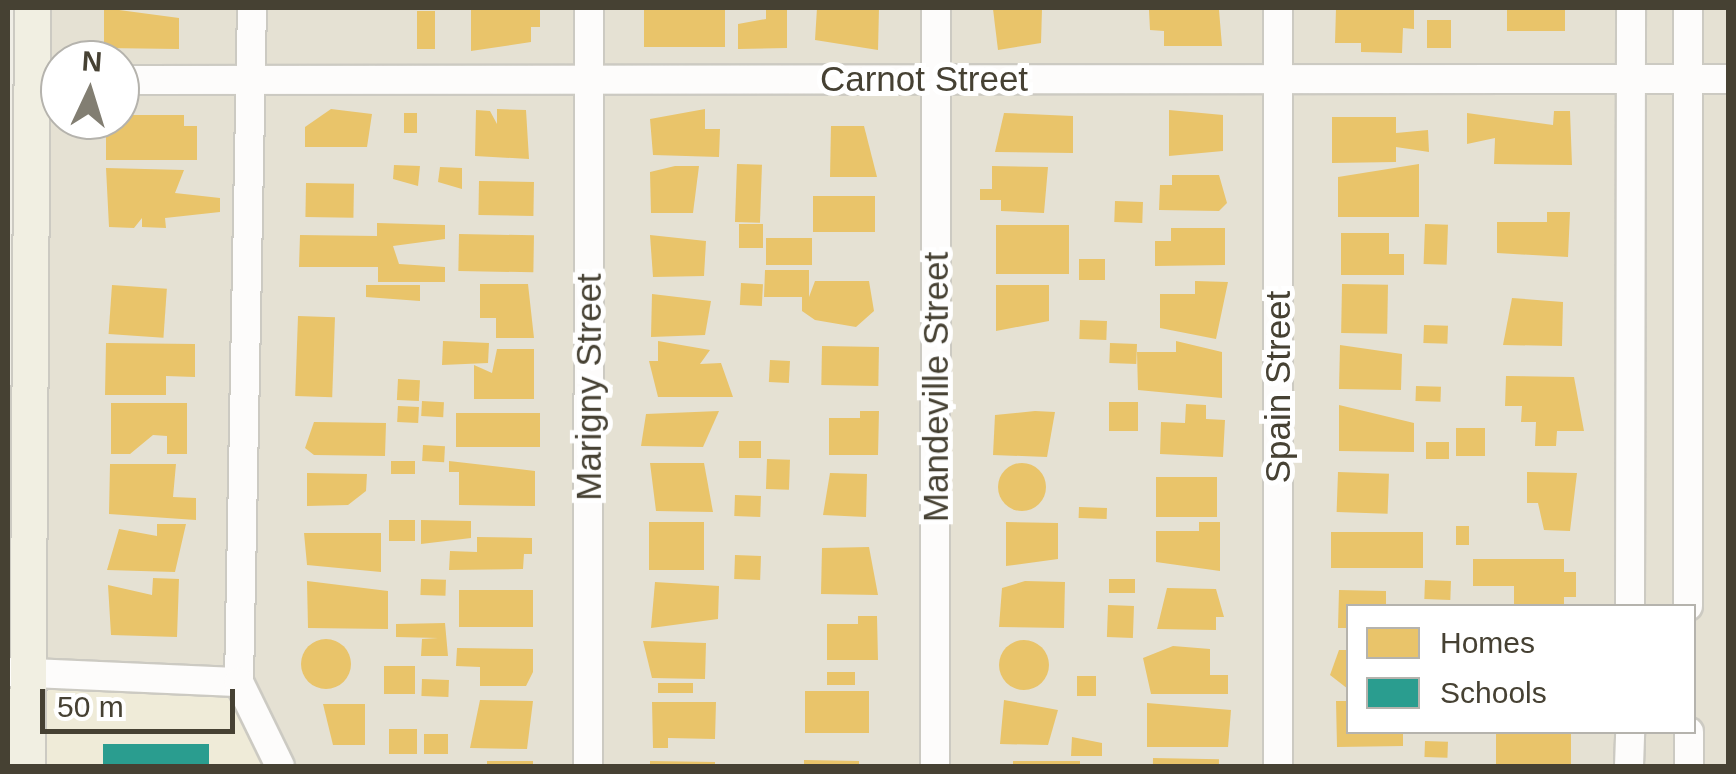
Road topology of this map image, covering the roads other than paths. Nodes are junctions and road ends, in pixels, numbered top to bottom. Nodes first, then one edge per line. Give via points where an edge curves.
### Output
1 (32, 8) edge
2 (252, 8) edge
3 (590, 8) edge
4 (936, 8) edge
5 (1278, 8) edge
6 (1631, 8) edge
7 (1688, 8) edge
8 (40, 50) edge
9 (252, 79) junction
10 (589, 79) junction
11 (936, 79) junction
12 (1278, 79) junction
13 (1631, 79) junction
14 (1688, 79) junction
15 (1728, 79) edge
16 (140, 80) edge
17 (40, 116) edge
18 (20, 234) edge
19 (1630, 604) edge
20 (1688, 604) edge
21 (17, 672) edge
22 (239, 682) junction
23 (1630, 734) edge
24 (1688, 734) edge
25 (27, 766) edge
26 (280, 766) edge
27 (588, 766) edge
28 (935, 766) edge
29 (1278, 766) edge
30 (1630, 766) edge
31 (1688, 766) edge

1 - 8 main road
2 - 9 street
3 - 10 street, Marigny Street
4 - 11 street, Mandeville Street
5 - 12 street, Spain Street
6 - 13 street
7 - 14 street
9 - 10 street, Carnot Street
9 - 16 street, Carnot Street
9 - 22 street
10 - 11 street, Carnot Street
10 - 27 street, Marigny Street
11 - 12 street, Carnot Street
11 - 28 street, Mandeville Street
12 - 13 street, Carnot Street
12 - 29 street, Spain Street
13 - 14 street, Carnot Street
13 - 19 street
14 - 15 street, Carnot Street
14 - 20 street
17 - 18 main road
18 - 21 main road
21 - 22 street
21 - 25 main road
22 - 26 street
23 - 30 street
24 - 31 street

